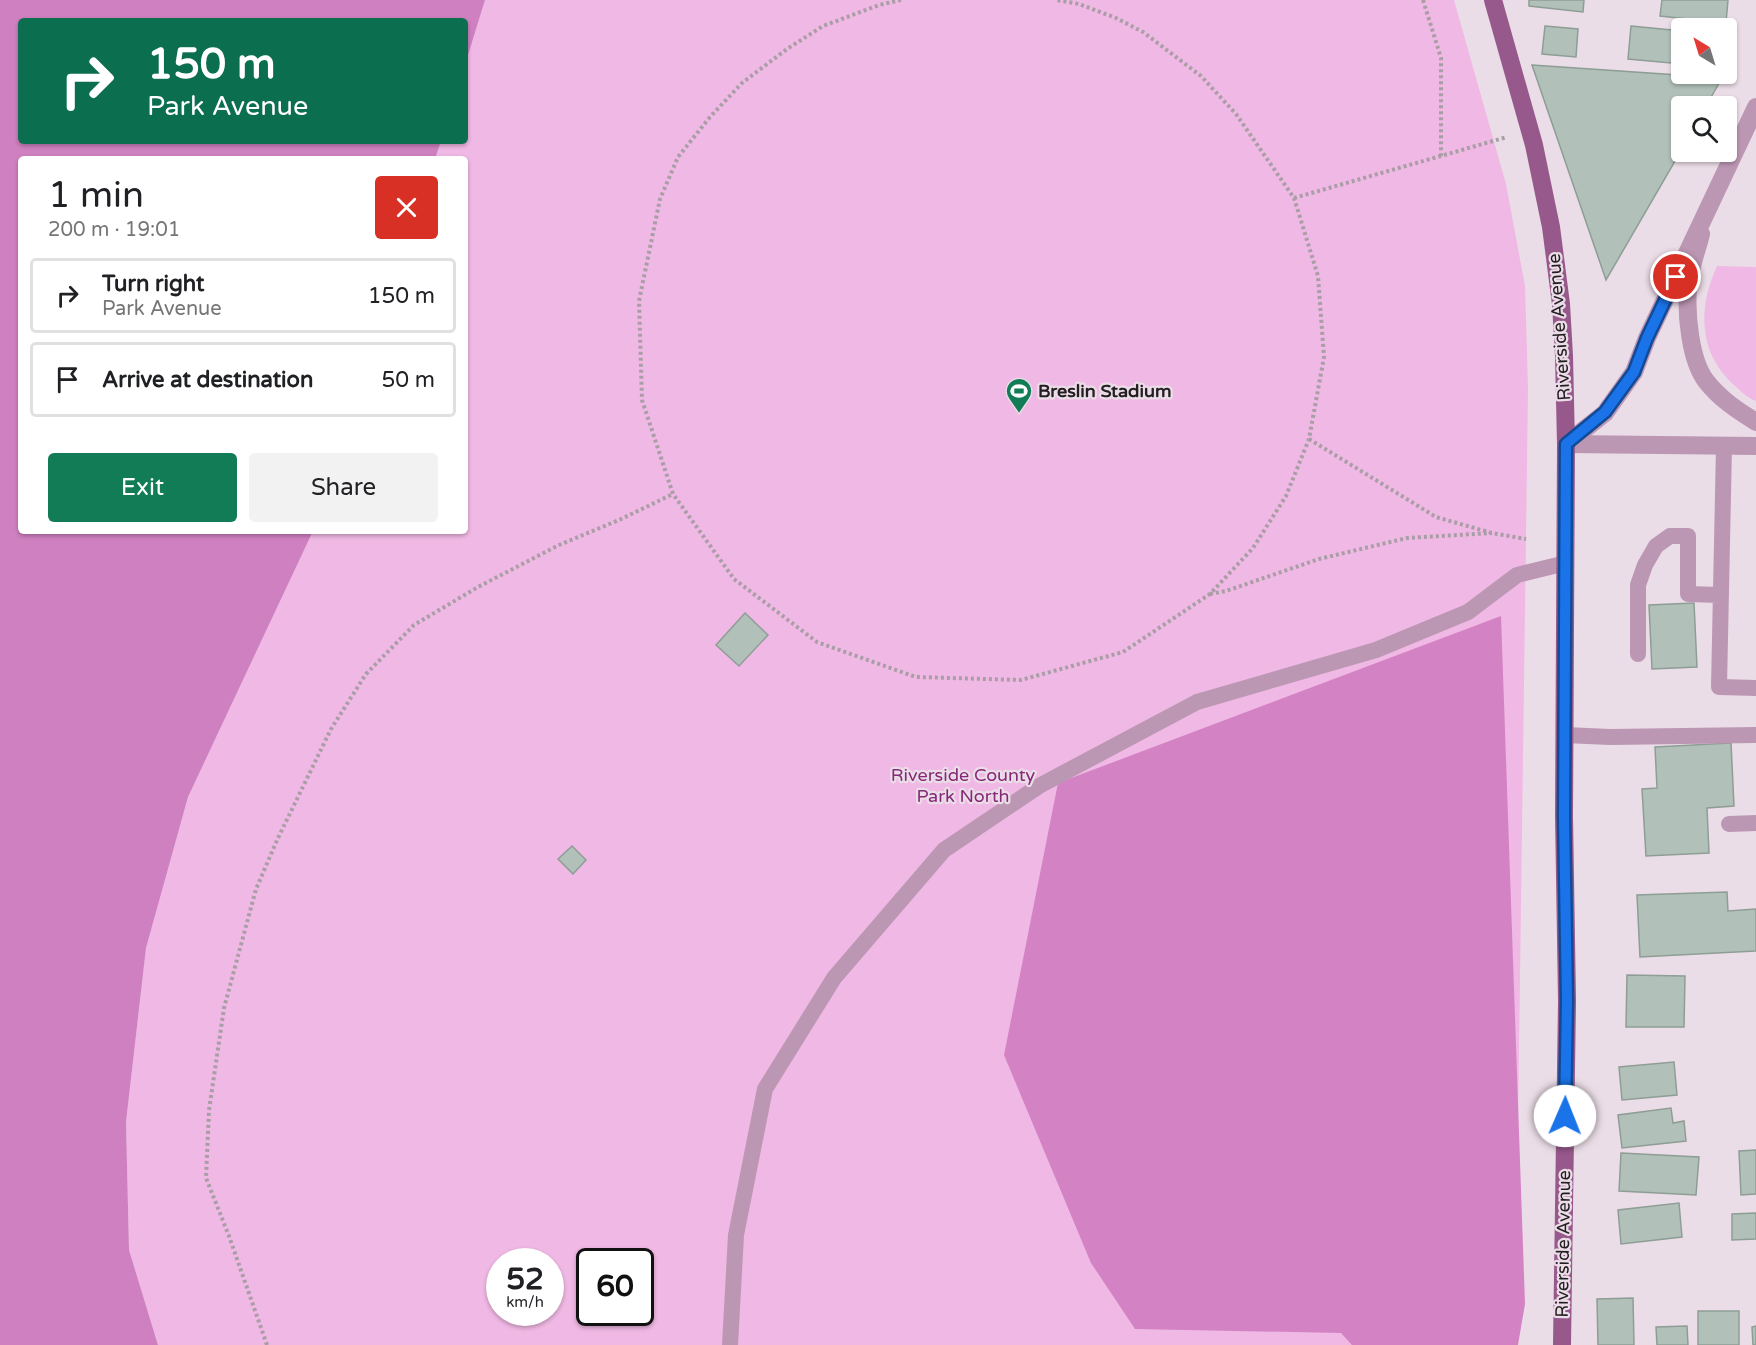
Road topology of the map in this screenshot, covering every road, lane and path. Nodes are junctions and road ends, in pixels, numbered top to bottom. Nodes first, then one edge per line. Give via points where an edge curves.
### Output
1 (901, 0) edge
2 (1056, 0) edge
3 (1423, 0) edge
4 (1493, 0) edge
5 (1756, 107) edge
6 (1530, 130) junction
7 (1441, 156) junction
8 (1294, 198) junction
9 (1706, 216) junction
10 (1756, 422) edge
11 (1309, 439) junction
12 (1566, 444) junction
13 (1724, 446) junction
14 (1756, 446) edge
15 (673, 494) junction
16 (1492, 533) junction
17 (1526, 539) dead end
18 (1566, 563) junction
19 (1210, 594) junction
20 (1720, 595) junction
21 (1638, 654) dead end
22 (1756, 688) edge
23 (1565, 735) junction
24 (1756, 735) edge
25 (1756, 823) edge
26 (1729, 824) dead end
27 (267, 1345) edge
28 (730, 1345) edge
29 (1562, 1345) edge

1 - 15 path via 823,26 787,49 742,83 678,157 660,199 639,301 642,400
2 - 8 path via 1078,4 1143,32 1202,76 1236,114
3 - 7 path via 1441,58
4 - 6 main road, Riverside Avenue
5 - 9 street
6 - 7 path
6 - 12 main road, Riverside Avenue via 1551,227 1561,304
7 - 8 path
8 - 11 path via 1318,276 1324,357
9 - 10 street via 1688,286 1690,334 1705,380 1728,404
9 - 12 street via 1634,372 1605,412
11 - 16 path via 1436,517
11 - 19 path via 1286,496 1253,548
12 - 13 street
12 - 18 main road, Riverside Avenue
13 - 14 street
13 - 20 lane
15 - 19 path via 734,579 817,642 916,677 1021,680 1123,652
15 - 27 path via 559,545 414,625 366,674 331,729 278,838 256,889 224,1008 208,1110 206,1178
16 - 17 path
16 - 19 path via 1407,538 1319,559
18 - 23 main road, Riverside Avenue
18 - 28 lane via 1517,575 1468,612 1376,650 1197,702 1039,786 944,850 834,978 765,1089 736,1235
20 - 21 lane via 1688,594 1688,536 1670,536 1656,546 1638,585
20 - 22 lane via 1719,687
23 - 24 lane
23 - 29 main road, Riverside Avenue via 1567,1001
25 - 26 lane

